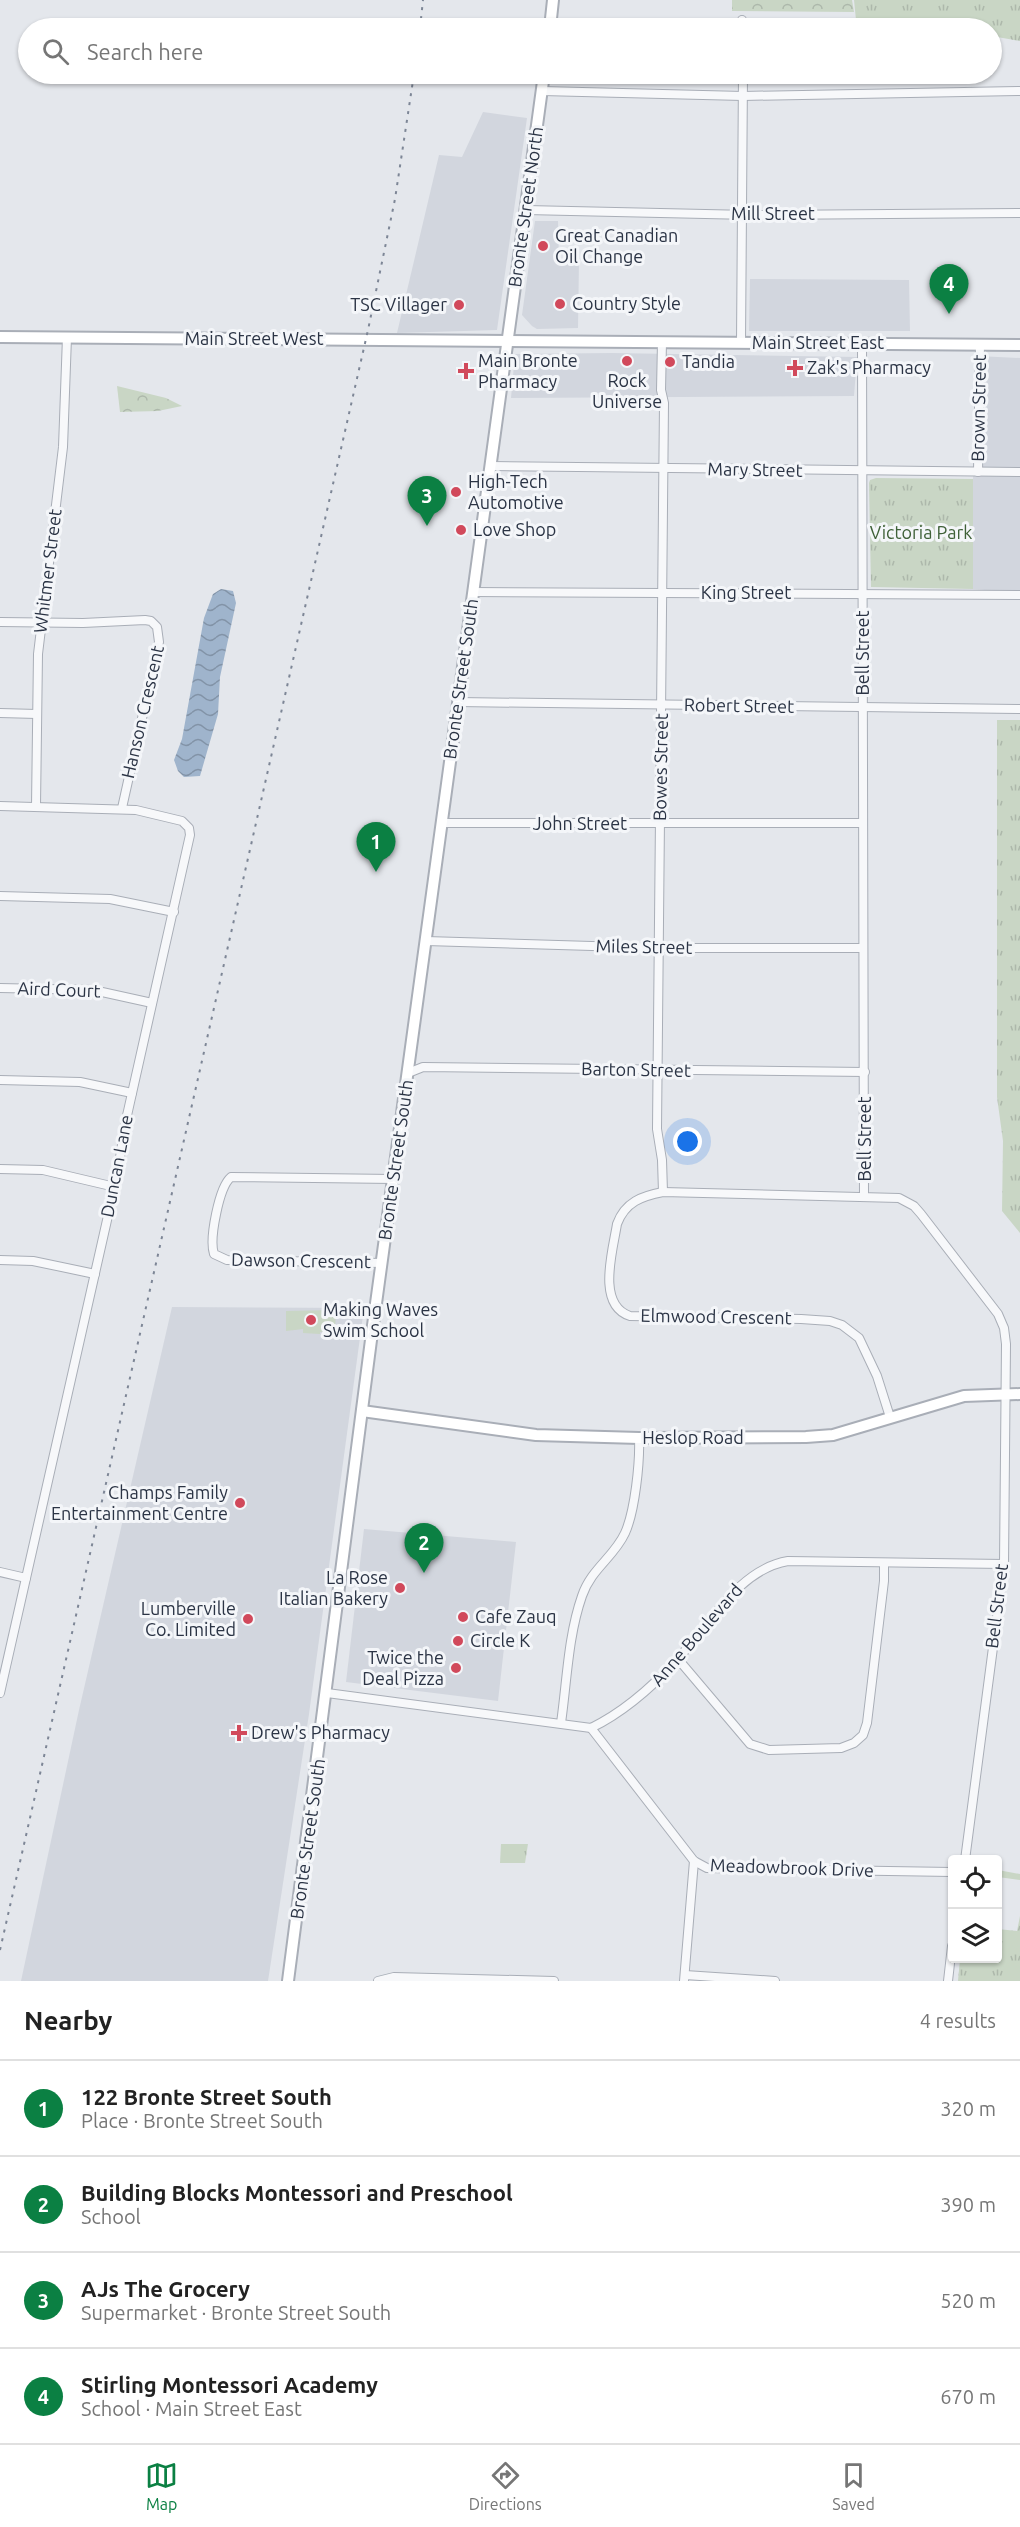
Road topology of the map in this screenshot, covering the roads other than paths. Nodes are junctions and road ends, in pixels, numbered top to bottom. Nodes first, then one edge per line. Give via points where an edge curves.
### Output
1 (553, 0) edge
2 (551, 18) edge
3 (543, 84) edge
4 (743, 84) edge
5 (542, 91) junction
6 (1020, 91) edge
7 (743, 96) junction
8 (526, 210) junction
9 (1020, 213) edge
10 (743, 214) junction
11 (0, 337) edge
12 (67, 337) junction
13 (507, 340) junction
14 (662, 342) junction
15 (741, 343) junction
16 (862, 343) junction
17 (980, 344) junction
18 (1020, 345) edge
19 (491, 466) junction
20 (664, 469) junction
21 (862, 471) junction
22 (978, 472) junction
23 (1020, 472) edge
24 (473, 592) junction
25 (662, 593) junction
26 (862, 594) junction
27 (1020, 595) edge
28 (0, 622) edge
29 (42, 622) junction
30 (458, 702) junction
31 (661, 704) junction
32 (863, 706) junction
33 (1020, 709) edge
34 (0, 713) edge
35 (37, 714) junction
36 (0, 806) edge
37 (36, 806) junction
38 (122, 808) junction
39 (863, 823) junction
40 (441, 824) junction
41 (660, 824) junction
42 (0, 896) edge
43 (174, 912) junction
44 (426, 941) junction
45 (659, 948) junction
46 (862, 948) junction
47 (0, 988) edge
48 (152, 1003) junction
49 (658, 1070) junction
50 (865, 1072) junction
51 (408, 1073) junction
52 (0, 1080) edge
53 (132, 1093) junction
54 (0, 1169) edge
55 (394, 1179) junction
56 (115, 1187) junction
57 (663, 1192) junction
58 (864, 1196) junction
59 (0, 1260) edge
60 (382, 1263) junction
61 (95, 1274) junction
62 (1005, 1394) junction
63 (1020, 1394) edge
64 (362, 1411) junction
65 (890, 1417) junction
66 (639, 1438) junction
67 (884, 1563) junction
68 (1004, 1564) junction
69 (0, 1572) edge
70 (26, 1578) junction
71 (678, 1659) junction
72 (0, 1693) edge
73 (327, 1693) junction
74 (561, 1723) junction
75 (591, 1728) junction
76 (966, 1855) edge
77 (694, 1861) junction
78 (948, 1872) edge
79 (950, 1963) edge
80 (685, 1978) edge
81 (288, 1981) edge
82 (378, 1981) edge
83 (554, 1981) edge
84 (775, 1981) edge
85 (948, 1981) edge

1 - 2 main road
3 - 5 main road, Bronte Street North
4 - 7 street
5 - 7 street
5 - 8 main road, Bronte Street North
6 - 7 street
7 - 10 street
8 - 10 street, Mill Street
8 - 13 main road, Bronte Street North
9 - 10 street, Mill Street
10 - 15 street
11 - 12 main road, Main Street West
12 - 13 main road, Main Street West
12 - 29 street, Whitmer Street via 63,447
13 - 14 main road, Main Street East
13 - 19 main road, Bronte Street South
14 - 15 main road, Main Street East
14 - 20 street, Bowes Street
15 - 16 main road, Main Street East
16 - 17 main road, Main Street East
16 - 21 street, Bell Street
17 - 18 main road, Main Street East
17 - 22 street, Brown Street
19 - 20 street, Mary Street
19 - 24 main road, Bronte Street South
20 - 21 street, Mary Street
20 - 25 street, Bowes Street
21 - 22 street, Mary Street
21 - 26 street, Bell Street
22 - 23 street, Mary Street
24 - 25 street, King Street
24 - 30 main road, Bronte Street South
25 - 26 street, King Street
25 - 31 street, Bowes Street
26 - 27 street, King Street
26 - 32 street, Bell Street
28 - 29 street
29 - 35 street, Whitmer Street
29 - 38 street, Hanson Crescent via 145,620 151,621 159,632
30 - 31 street, Robert Street
30 - 40 main road, Bronte Street South
31 - 32 street, Robert Street
31 - 41 street, Bowes Street
32 - 33 street, Robert Street
32 - 39 street, Bell Street
34 - 35 street
35 - 37 street, Whitmer Street
36 - 37 street, Duncan Lane
37 - 38 street, Duncan Lane
38 - 43 street, Duncan Lane via 182,820 189,828
39 - 41 street, John Street
39 - 46 street, Bell Street
40 - 41 street, John Street
40 - 44 main road, Bronte Street South
41 - 45 street, Bowes Street
42 - 43 street via 110,899
43 - 48 street, Duncan Lane
44 - 45 street, Miles Street
44 - 51 main road, Bronte Street South
45 - 46 street, Miles Street
45 - 49 street, Bowes Street
46 - 50 street, Bell Street
47 - 48 street, Aird Court via 93,990
48 - 53 street, Duncan Lane
49 - 50 street, Barton Street
49 - 51 street, Barton Street via 423,1068
49 - 57 street, Bowes Street via 657,1129
50 - 58 street, Bell Street
51 - 55 main road, Bronte Street South
52 - 53 street via 80,1082
53 - 56 street, Duncan Lane
54 - 56 street via 43,1170
55 - 60 main road, Bronte Street South
55 - 60 street, Dawson Crescent via 235,1176 224,1184 212,1240 214,1254 227,1260
56 - 61 street, Duncan Lane
57 - 58 street, Elmwood Crescent
57 - 65 street, Elmwood Crescent via 629,1204 617,1224 609,1291 620,1312 630,1316 801,1319 842,1325 859,1338
58 - 62 street, Bell Street via 899,1198 914,1206 998,1314 1006,1344
59 - 61 street via 33,1260
60 - 64 main road, Bronte Street South
61 - 70 street, Duncan Lane
62 - 63 main road, Heslop Road
62 - 65 main road, Heslop Road via 964,1396
62 - 68 street, Bell Street
64 - 66 main road, Heslop Road via 536,1435
64 - 73 main road, Bronte Street South
65 - 66 main road, Heslop Road via 833,1435
66 - 74 street via 635,1490 626,1533 589,1578 581,1598
67 - 68 street, Anne Boulevard
67 - 71 street, Anne Boulevard via 788,1561 763,1568 747,1578
67 - 71 street via 867,1723 863,1735 854,1743 825,1750 769,1750 750,1744
68 - 76 street, Bell Street
69 - 70 street
70 - 72 street, Duncan Lane
71 - 75 street, Anne Boulevard via 646,1692
73 - 74 street
73 - 81 main road, Bronte Street South
74 - 75 street
75 - 77 street, Meadowbrook Drive
77 - 78 street, Meadowbrook Drive via 717,1869
77 - 80 street
79 - 85 street
80 - 84 street
82 - 83 street via 394,1977

